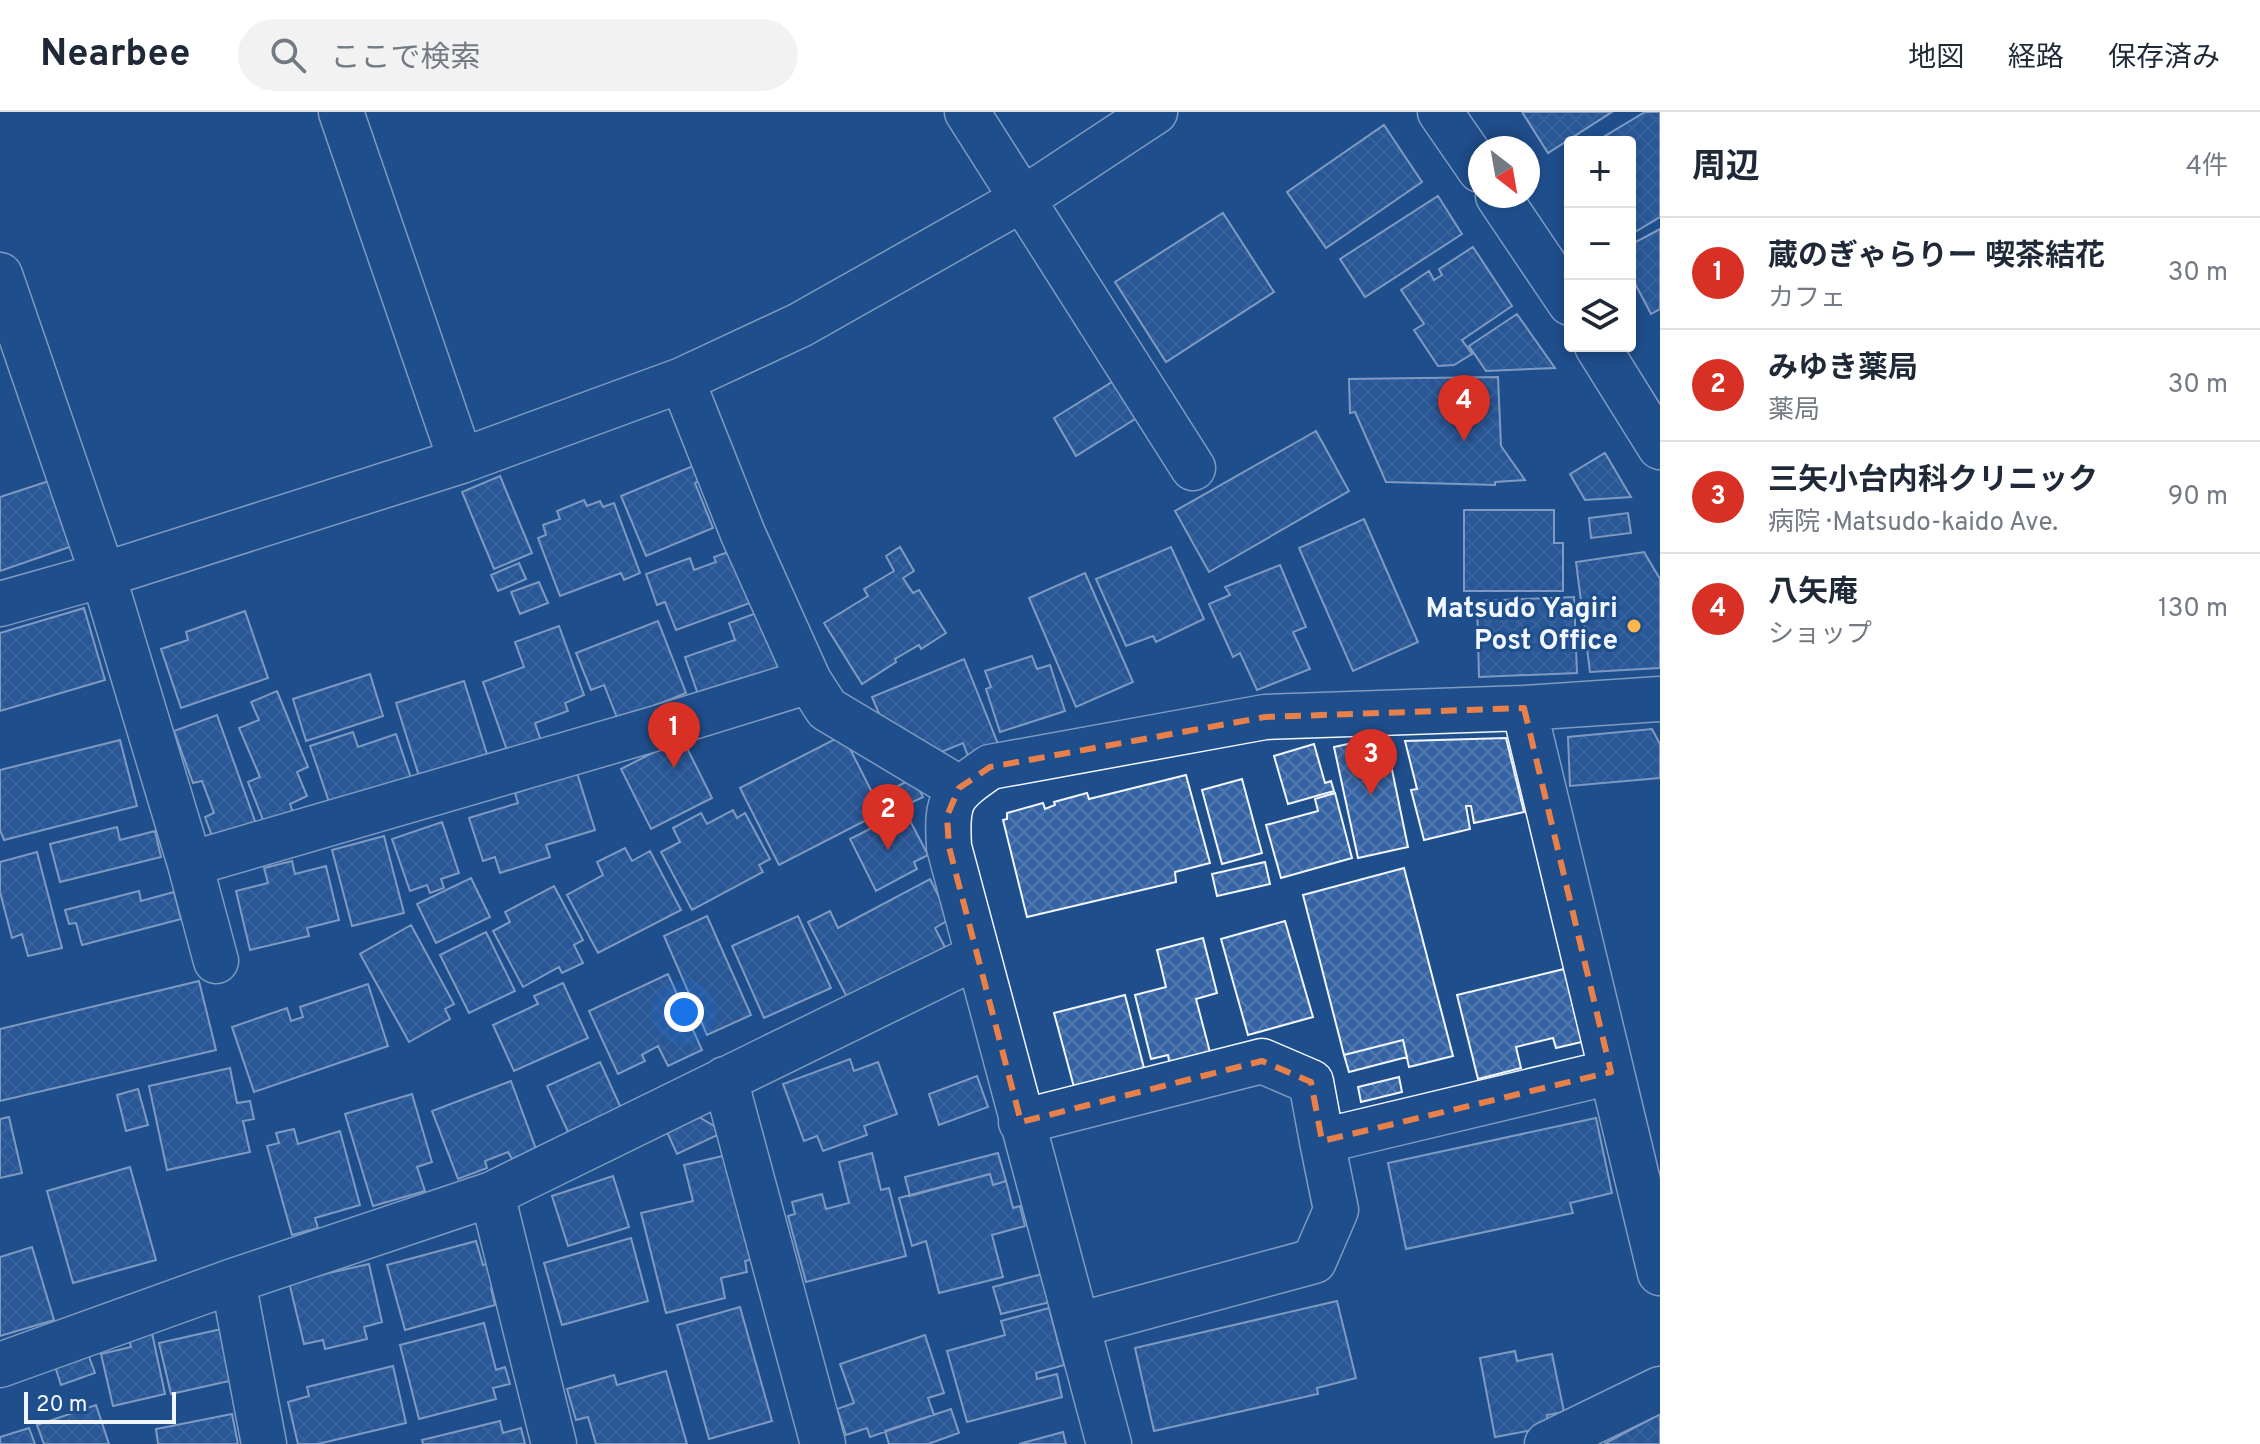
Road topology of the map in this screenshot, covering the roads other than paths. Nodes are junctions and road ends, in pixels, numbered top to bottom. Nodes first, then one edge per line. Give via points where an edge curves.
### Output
1 (341, 112) edge
2 (967, 112) edge
3 (1155, 112) edge
4 (1440, 112) edge
5 (1468, 153) edge
6 (1023, 199) junction
7 (1506, 208) edge
8 (0, 275) edge
9 (1564, 294) edge
10 (1601, 352) edge
11 (682, 380) junction
12 (1660, 447) edge
13 (461, 461) junction
14 (1193, 468) dead end
15 (103, 575) junction
16 (0, 604) edge
17 (818, 695) junction
18 (1660, 699) edge
19 (1524, 708) junction
20 (959, 788) junction
21 (190, 864) junction
22 (976, 957) junction
23 (216, 961) dead end
24 (1611, 1072) junction
25 (725, 1079) junction
26 (1021, 1122) junction
27 (1322, 1141) junction
28 (492, 1194) junction
29 (1660, 1273) edge
30 (233, 1281) junction
31 (1078, 1325) junction
32 (0, 1365) edge
33 (1660, 1389) edge
34 (264, 1444) edge
35 (554, 1444) edge
36 (823, 1444) edge
37 (1109, 1444) edge
38 (1547, 1444) edge

1 - 13 street
2 - 6 street
3 - 6 street
4 - 5 street
6 - 11 street via 800,325
6 - 14 street
7 - 9 street
8 - 15 street
10 - 12 street
11 - 13 street
11 - 17 street via 743,534
13 - 15 street
15 - 16 street
15 - 21 street
17 - 20 street
17 - 21 street via 657,728
18 - 19 street
19 - 20 street via 1265,717 990,767
19 - 24 street
20 - 22 street via 947,816 949,847
21 - 23 street
22 - 25 street
22 - 26 street
24 - 27 street
24 - 29 street
25 - 28 street
25 - 36 street
26 - 27 street via 1262,1061 1311,1082
26 - 31 street
27 - 31 street via 1336,1210 1314,1261
28 - 30 street
28 - 35 street
30 - 32 street
30 - 34 street
31 - 37 street
33 - 38 street

